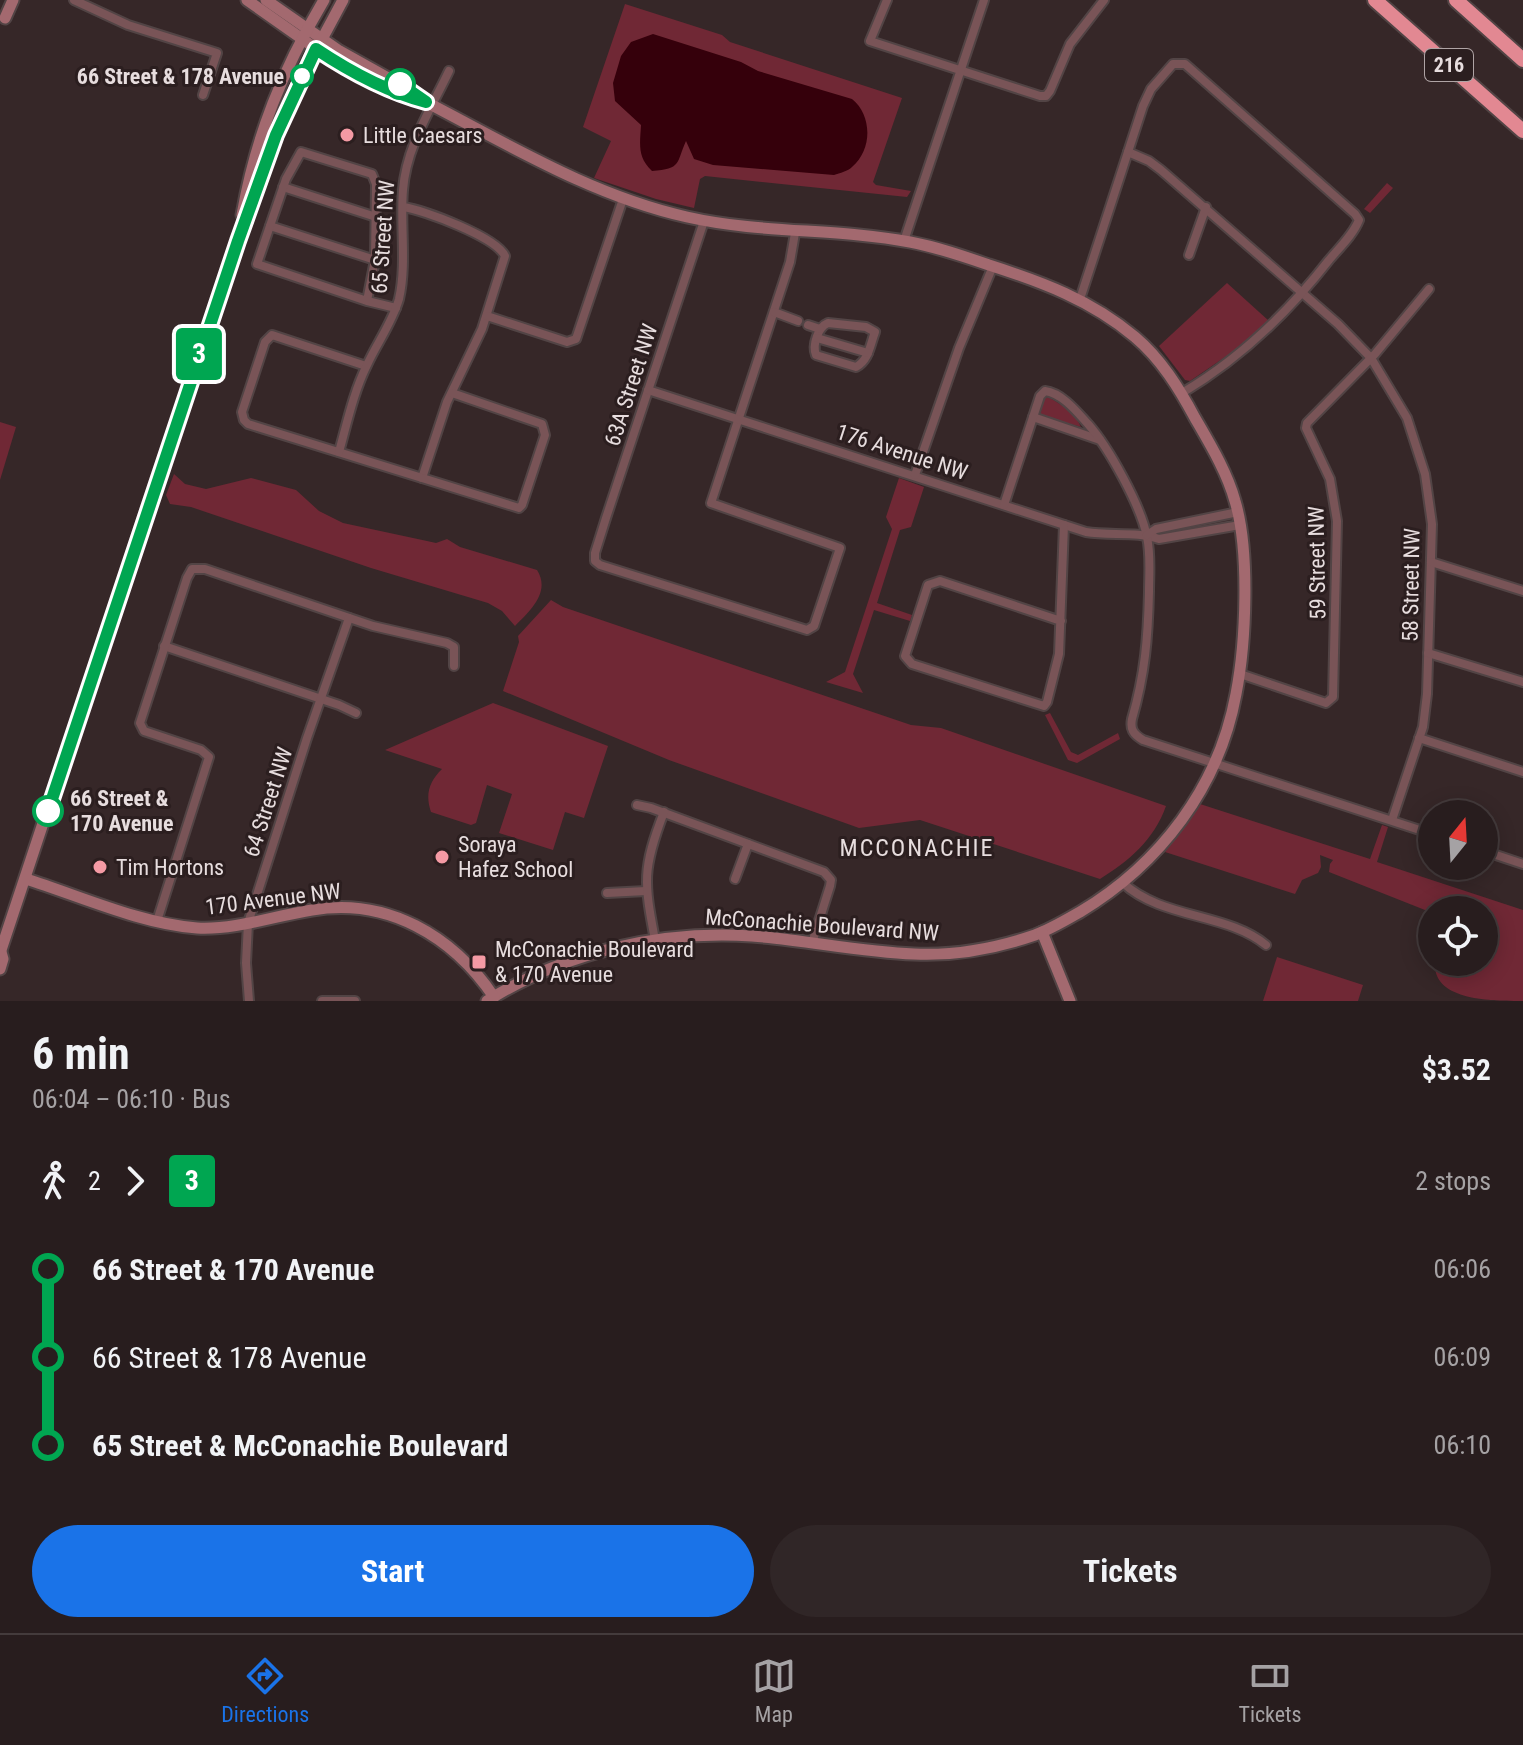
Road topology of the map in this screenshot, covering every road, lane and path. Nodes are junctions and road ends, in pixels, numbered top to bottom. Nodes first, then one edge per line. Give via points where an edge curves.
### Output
1 (13, 0) edge
2 (74, 0) edge
3 (247, 0) edge
4 (266, 0) edge
5 (324, 0) edge
6 (335, 0) edge
7 (343, 0) edge
8 (887, 0) edge
9 (984, 0) edge
10 (1104, 0) edge
11 (1375, 0) edge
12 (1456, 0) edge
13 (5, 18) dead end
14 (311, 39) junction
15 (1523, 60) edge
16 (959, 70) junction
17 (449, 71) dead end
18 (203, 95) dead end
19 (429, 104) junction
20 (1523, 131) edge
21 (1128, 152) junction
22 (283, 187) junction
23 (623, 199) junction
24 (403, 207) junction
25 (1206, 207) junction
26 (376, 217) junction
27 (704, 221) junction
28 (270, 226) junction
29 (795, 233) junction
30 (238, 241) junction
31 (904, 241) junction
32 (1189, 255) dead end
33 (375, 260) junction
34 (993, 266) junction
35 (1429, 289) dead end
36 (1304, 292) junction
37 (1080, 299) junction
38 (367, 301) junction
39 (396, 308) junction
40 (774, 312) junction
41 (487, 316) junction
42 (798, 321) dead end
43 (808, 325) dead end
44 (819, 334) junction
45 (868, 353) junction
46 (1371, 358) junction
47 (366, 366) junction
48 (648, 390) junction
49 (452, 393) junction
50 (1182, 393) junction
51 (1033, 417) junction
52 (739, 418) junction
53 (1101, 441) junction
54 (339, 452) junction
55 (915, 475) junction
56 (422, 478) junction
57 (1004, 505) junction
58 (1238, 512) junction
59 (1064, 525) junction
60 (1240, 525) junction
61 (1147, 535) junction
62 (1431, 562) junction
63 (1523, 591) edge
64 (349, 618) junction
65 (1061, 621) junction
66 (164, 646) junction
67 (1428, 653) junction
68 (454, 666) dead end
69 (1240, 674) junction
70 (1523, 682) edge
71 (322, 699) junction
72 (356, 713) dead end
73 (1419, 738) junction
74 (1215, 762) junction
75 (1523, 772) edge
76 (637, 805) dead end
77 (664, 812) junction
78 (1392, 820) junction
79 (1418, 829) edge
80 (748, 844) junction
81 (1498, 856) edge
82 (1523, 864) edge
83 (26, 879) junction
84 (735, 879) dead end
85 (1123, 883) junction
86 (646, 891) junction
87 (607, 893) dead end
88 (157, 921) junction
89 (248, 923) junction
90 (1042, 932) junction
91 (655, 940) junction
92 (812, 943) junction
93 (1266, 945) dead end
94 (0, 953) edge
95 (0, 969) edge
96 (493, 1000) edge
97 (249, 1001) edge
98 (322, 1001) edge
99 (355, 1001) edge
100 (1070, 1001) edge

1 - 13 street
2 - 18 street via 128,25 217,53
3 - 14 street
4 - 14 street
5 - 14 street
6 - 14 street
7 - 14 street
8 - 16 street via 870,41
9 - 16 street
10 - 16 street via 1070,44 1046,96
11 - 20 highway, 216
12 - 15 highway, 216
14 - 19 street, McConachie Boulevard NW
14 - 30 street
14 - 30 street via 262,128
16 - 31 street
17 - 19 street, 65 Street NW
19 - 23 street, McConachie Boulevard NW
19 - 24 street, 65 Street NW via 406,168
21 - 25 street, 58 Street NW via 1149,161
21 - 36 street via 1147,98 1176,62 1185,64 1359,220
21 - 37 street
22 - 26 street
22 - 26 street via 301,152 372,174
22 - 28 street
23 - 27 street, McConachie Boulevard NW
23 - 41 street via 573,341
24 - 39 street, 65 Street NW
24 - 41 street via 444,219 504,252
25 - 32 street
25 - 36 street, 58 Street NW
26 - 33 street
27 - 29 street, McConachie Boulevard NW
27 - 48 street, 63A Street NW
28 - 33 street
28 - 38 street via 257,264
29 - 31 street, McConachie Boulevard NW
29 - 40 street
30 - 83 street
31 - 34 street, McConachie Boulevard NW
33 - 38 street
34 - 37 street, McConachie Boulevard NW
34 - 55 street
35 - 46 street, 59 Street NW
36 - 46 street, 58 Street NW
36 - 50 street via 1254,343
37 - 50 street, McConachie Boulevard NW via 1138,339
38 - 39 street
39 - 47 street, 65 Street NW
40 - 42 street
40 - 52 street
41 - 49 street
43 - 44 street
44 - 45 street
44 - 45 street via 816,355 856,367
44 - 45 street via 828,323 871,329 875,332
46 - 62 street, 58 Street NW via 1407,418 1421,458 1432,524
46 - 69 street, 59 Street NW via 1307,423 1330,479 1337,521 1333,697 1326,703
47 - 54 street, 65 Street NW
47 - 54 street via 272,335 242,412 248,424
48 - 52 street, 176 Avenue NW
48 - 52 street, 63A Street NW via 595,561 811,629 840,548 711,503
49 - 56 street
49 - 56 street via 542,424 545,435 522,505
50 - 58 street, McConachie Boulevard NW
51 - 53 street
51 - 53 street via 1040,396 1051,392
51 - 57 street
52 - 55 street, 176 Avenue NW
53 - 61 street
54 - 56 street
55 - 57 street, 176 Avenue NW
57 - 59 street, 176 Avenue NW
58 - 60 street, McConachie Boulevard NW
58 - 61 street, 176 Avenue NW
59 - 61 street, 176 Avenue NW via 1101,534
59 - 65 street
60 - 61 street, 176 Avenue NW via 1159,539
60 - 69 street, McConachie Boulevard NW
61 - 74 street via 1147,651 1130,727 1143,740
62 - 63 street
62 - 67 street, 58 Street NW
64 - 66 street via 192,569
64 - 68 street via 447,643 456,651
64 - 71 street, 64 Street NW
65 - 65 street via 1057,667 1044,706 912,664 905,656 928,585 940,581
66 - 71 street
66 - 88 street via 141,727 208,754 209,761
67 - 70 street
67 - 73 street, 58 Street NW
69 - 74 street, McConachie Boulevard NW
71 - 72 street
71 - 89 street, 64 Street NW
73 - 75 street
73 - 78 street, 58 Street NW
74 - 78 street
74 - 85 street, McConachie Boulevard NW via 1174,831
76 - 77 street
77 - 80 street
77 - 86 street via 647,860
78 - 79 street
80 - 84 street
80 - 92 street via 828,876 830,886
81 - 82 street
83 - 88 street, 170 Avenue NW
83 - 94 street
85 - 90 street, McConachie Boulevard NW
85 - 93 street via 1143,898
86 - 87 street
86 - 91 street
88 - 89 street, 170 Avenue NW via 201,928
89 - 96 street, 170 Avenue NW via 315,909 385,914 444,941 476,970
89 - 97 street, 64 Street NW
90 - 92 street, McConachie Boulevard NW via 929,955
90 - 100 street
91 - 92 street, McConachie Boulevard NW via 732,935
91 - 96 street, McConachie Boulevard NW via 561,965
94 - 95 street
98 - 99 street

